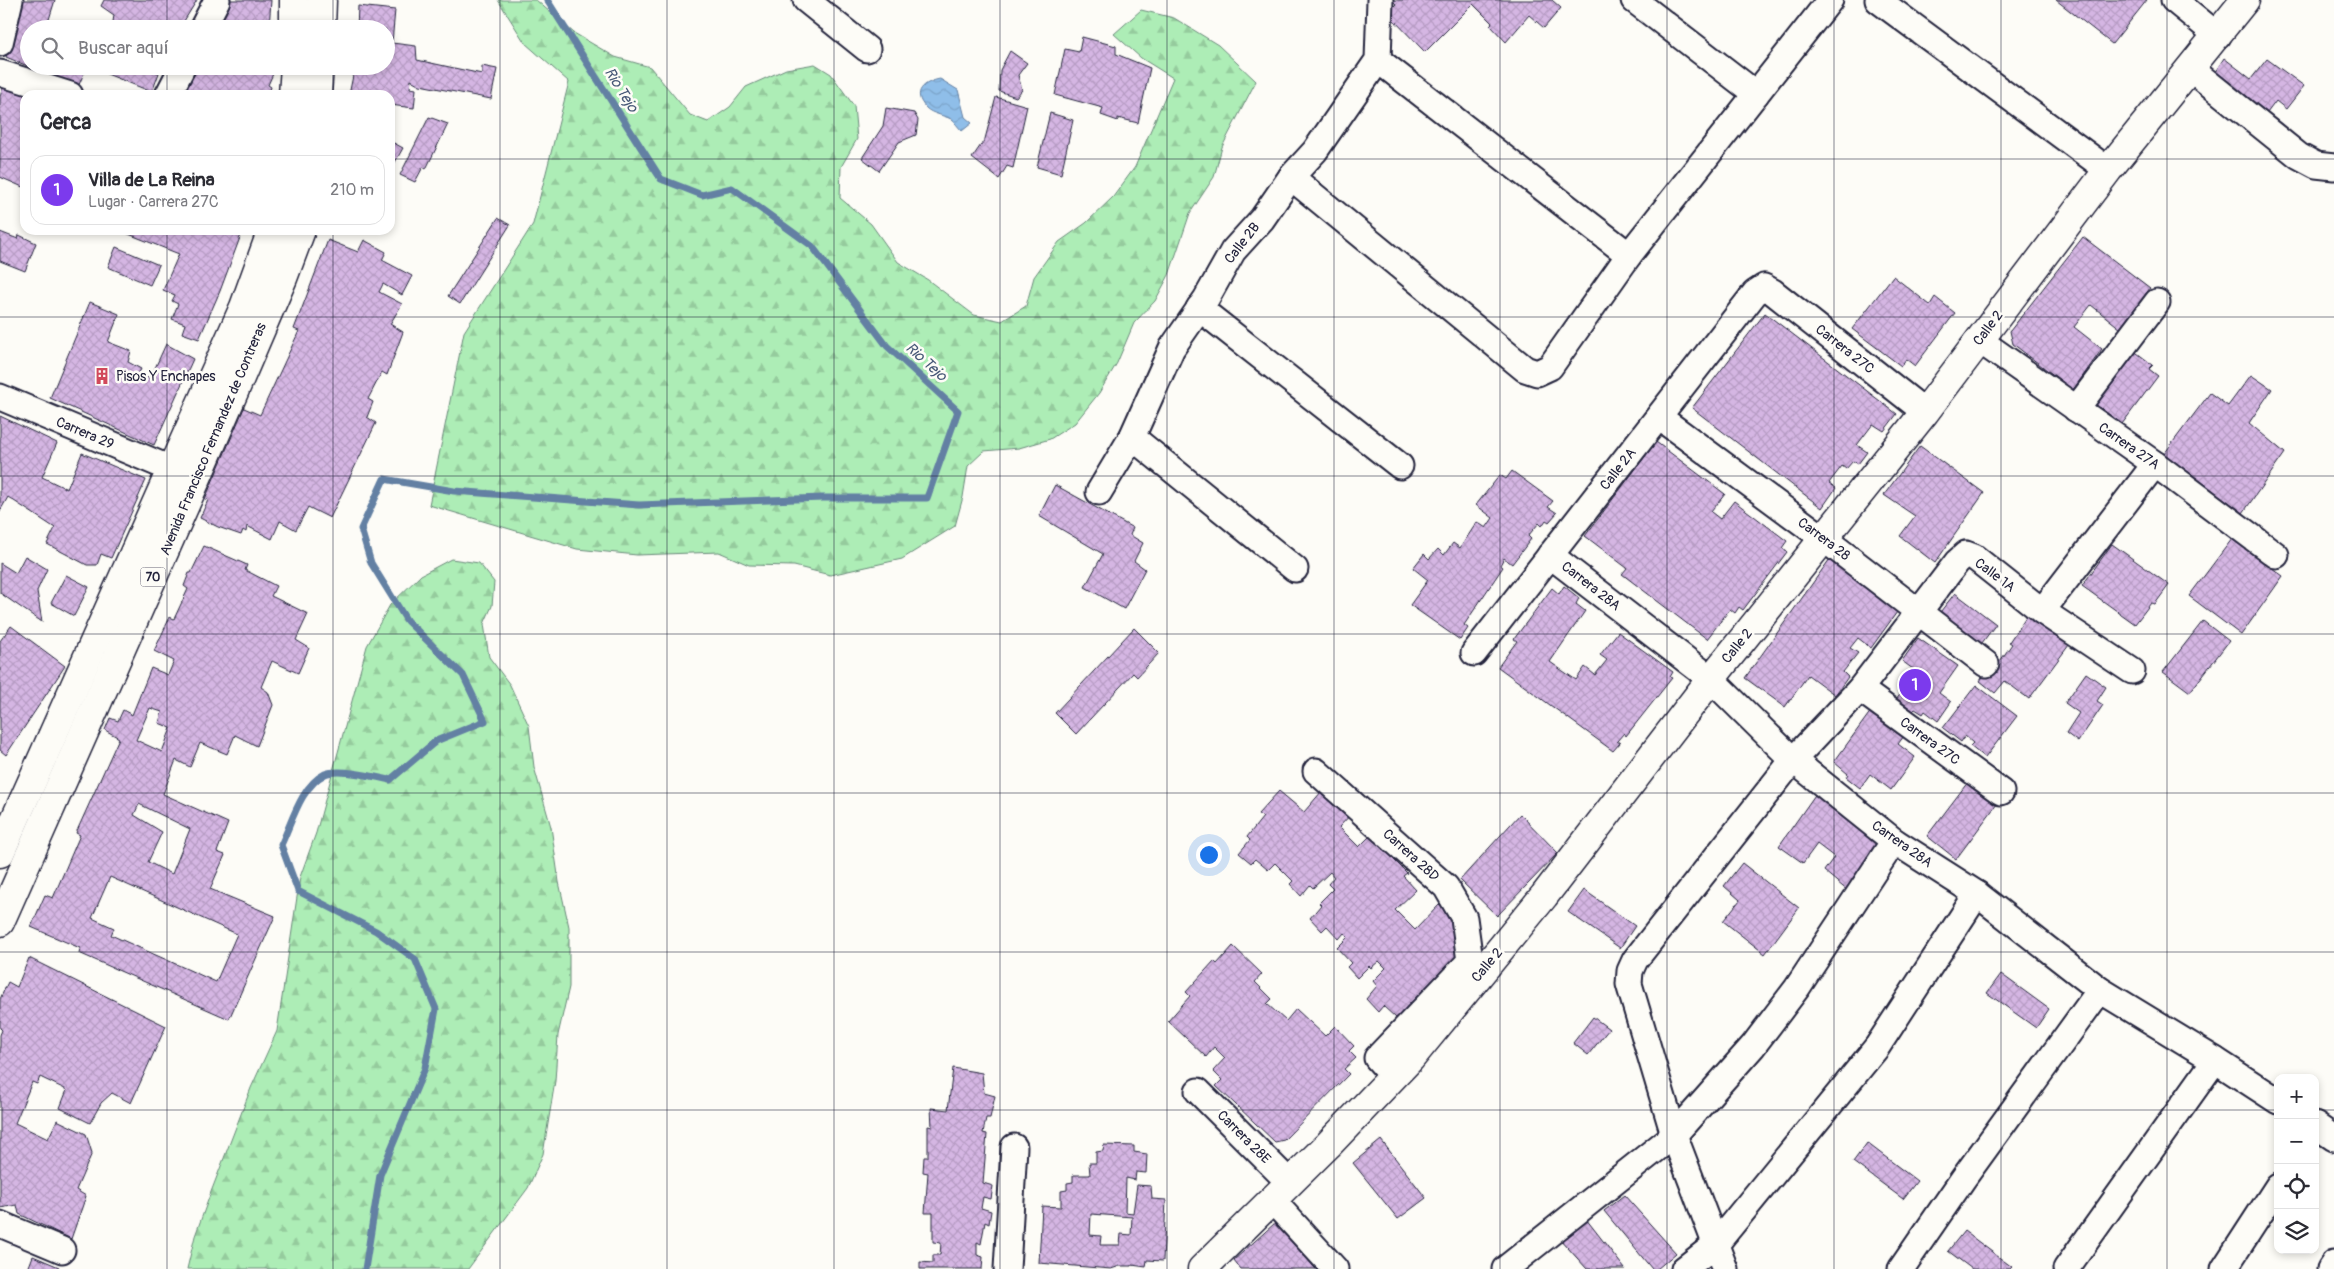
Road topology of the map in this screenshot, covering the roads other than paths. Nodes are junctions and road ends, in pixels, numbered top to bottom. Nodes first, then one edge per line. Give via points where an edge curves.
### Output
1 (10, 0) edge
2 (217, 0) edge
3 (294, 0) edge
4 (322, 0) edge
5 (806, 0) edge
6 (1380, 0) edge
7 (1634, 0) edge
8 (1830, 0) edge
9 (1878, 0) edge
10 (2174, 0) edge
11 (2245, 0) edge
12 (207, 20) edge
13 (294, 20) edge
14 (321, 20) edge
15 (2218, 36) junction
16 (0, 42) edge
17 (867, 49) dead end
18 (1378, 60) junction
19 (2191, 69) junction
20 (0, 73) edge
21 (178, 75) edge
22 (294, 75) edge
23 (318, 75) edge
24 (54, 90) edge
25 (171, 90) edge
26 (293, 90) edge
27 (317, 90) edge
28 (1756, 94) junction
29 (2334, 167) edge
30 (2108, 170) junction
31 (1291, 177) junction
32 (270, 235) edge
33 (299, 235) edge
34 (1629, 255) junction
35 (1764, 287) joint
36 (2157, 302) dead end
37 (1199, 308) junction
38 (1979, 340) junction
39 (0, 397) edge
40 (2076, 409) junction
41 (1926, 412) junction
42 (1659, 417) junction
43 (1132, 437) junction
44 (2155, 464) junction
45 (1400, 466) dead end
46 (171, 469) junction
47 (1099, 492) dead end
48 (1823, 538) junction
49 (1550, 555) junction
50 (2276, 555) dead end
51 (1295, 569) dead end
52 (2042, 611) junction
53 (1918, 612) junction
54 (1474, 653) dead end
55 (1986, 664) dead end
56 (2132, 671) dead end
57 (1711, 679) junction
58 (1860, 689) junction
59 (1793, 760) junction
60 (1316, 771) dead end
61 (2001, 792) dead end
62 (1894, 841) junction
63 (0, 853) edge
64 (1977, 894) junction
65 (0, 922) edge
66 (2100, 990) junction
67 (1400, 1058) junction
68 (2215, 1060) junction
69 (1198, 1091) dead end
70 (2274, 1098) edge
71 (1674, 1135) junction
72 (1014, 1147) dead end
73 (1281, 1191) junction
74 (2274, 1192) edge
75 (0, 1224) edge
76 (1716, 1244) junction
77 (62, 1250) dead end
78 (2334, 1263) edge
79 (1007, 1269) edge
80 (1202, 1269) edge
81 (1335, 1269) edge
82 (1506, 1269) edge
83 (1684, 1269) edge
84 (1725, 1269) edge
85 (1901, 1269) edge
86 (2066, 1269) edge
87 (2224, 1269) edge
88 (2330, 1269) edge

1 - 16 street
2 - 12 street
3 - 13 street
4 - 14 street
5 - 17 street
6 - 18 street
7 - 28 street
8 - 28 street
9 - 30 street
10 - 15 street
11 - 15 street, Calle 2
15 - 19 street, Calle 2
18 - 31 street, Calle 2B via 1315,151
18 - 34 street
19 - 29 street via 2299,156 2316,165
19 - 30 street, Calle 2
20 - 24 street
21 - 25 street
22 - 26 street
23 - 27 street
28 - 34 street
30 - 38 street, Calle 2
31 - 34 street via 1525,369 1537,373 1550,367
31 - 37 street, Calle 2B via 1262,219 1233,251
32 - 46 street, Avenida Francisco Fernandez de Contreras / 70 via 244,307
33 - 65 street, Avenida Francisco Fernandez de Contreras / 70 via 196,480
35 - 41 street, Carrera 27C
35 - 42 street, Calle 2A via 1755,293
36 - 40 street
37 - 43 street, Calle 2B via 1172,348
37 - 45 street
38 - 40 street, Carrera 27A
38 - 41 street, Calle 2
39 - 46 street, Carrera 29
40 - 44 street, Carrera 27A
41 - 48 street, Calle 2
42 - 48 street, Carrera 28
42 - 49 street, Calle 2A
43 - 47 street, Calle 2B
43 - 51 street
44 - 50 street, Carrera 27A
44 - 52 street
46 - 63 street, Avenida Francisco Fernandez de Contreras / 70
48 - 53 street, Carrera 28
48 - 57 street, Calle 2
49 - 54 street, Calle 2A
49 - 57 street, Carrera 28A
52 - 53 street, Calle 1A via 1966,554
52 - 56 street
53 - 55 street, Carrera 28
53 - 58 street, Calle 1A
57 - 59 street, Carrera 28A
57 - 67 street, Calle 2 via 1544,896
58 - 59 street, Calle 1A
58 - 61 street, Carrera 27C
59 - 62 street, Carrera 28A
59 - 71 street, Calle 1A via 1635,960 1630,972 1629,984
60 - 67 street, Carrera 28D via 1446,887 1464,918 1470,961
62 - 64 street, Carrera 28A
62 - 71 street via 1797,988 1753,1046
64 - 66 street, Carrera 28A
64 - 76 street via 1877,1047
66 - 68 street, Carrera 28A
66 - 85 street
67 - 73 street, Calle 2
68 - 70 street, Carrera 28A
68 - 86 street
69 - 73 street, Carrera 28E
71 - 76 street, Calle 1A
71 - 82 street
72 - 79 street
73 - 80 street, Calle 2
73 - 81 street, Carrera 28E
74 - 87 street
75 - 77 street
76 - 83 street
76 - 84 street, Calle 1A
78 - 88 street

